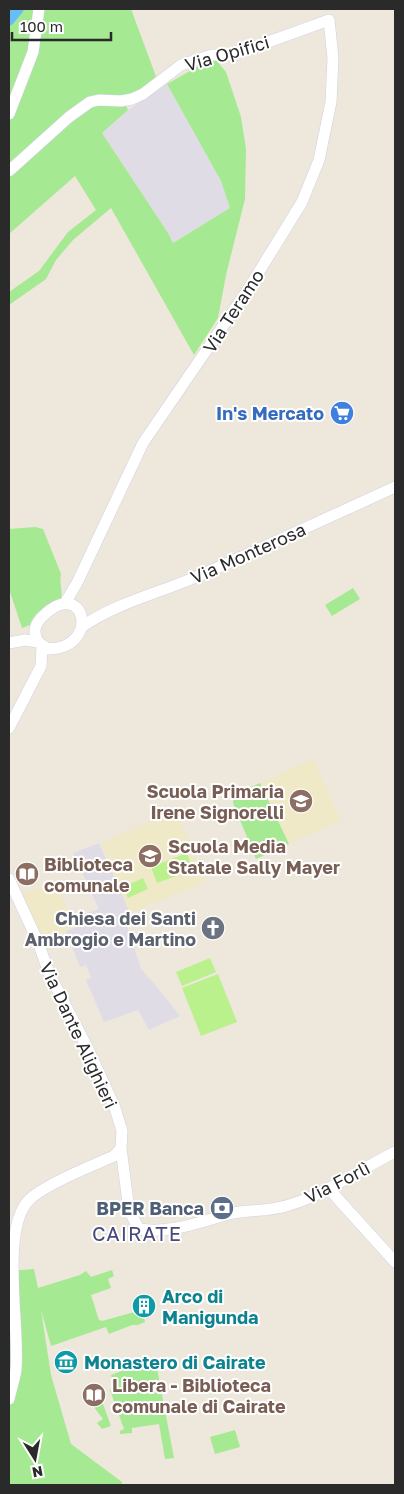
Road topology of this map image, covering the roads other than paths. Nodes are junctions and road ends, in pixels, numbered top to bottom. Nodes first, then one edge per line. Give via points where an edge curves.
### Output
1 (39, 9) edge
2 (328, 20) joint
3 (9, 114) edge
4 (9, 172) edge
5 (395, 487) edge
6 (76, 612) junction
7 (34, 629) junction
8 (9, 638) edge
9 (9, 643) edge
10 (45, 646) junction
11 (9, 728) edge
12 (9, 879) edge
13 (121, 1148) junction
14 (395, 1152) edge
15 (107, 1159) junction
16 (124, 1166) junction
17 (329, 1189) junction
18 (131, 1214) joint
19 (395, 1262) edge
20 (9, 1399) edge

1 - 3 street via 33,52
2 - 4 street, Via Opifici via 232,55 212,55 181,65 143,94 132,98 90,102 69,116
2 - 6 street, Via Teramo via 333,58 331,102 319,160 302,202 249,288 144,444 77,583 74,595
5 - 6 street, Via Monterosa via 166,590 100,614
6 - 7 street via 55,607 45,613
6 - 10 street via 77,635 69,643
7 - 8 street
7 - 10 street via 34,636
9 - 10 street via 25,640
10 - 11 street via 41,666
12 - 13 street, Via Dante Alighieri via 49,973 114,1108 122,1131
13 - 15 street
13 - 16 street, Via Dante Alighieri
14 - 17 street, Via Forlì
15 - 16 street
15 - 20 street via 39,1192 20,1213 13,1266 16,1368
16 - 18 street, Via Dante Alighieri
17 - 18 street, Via Forlì via 283,1207 242,1210 186,1227 152,1231 139,1229
17 - 19 street

